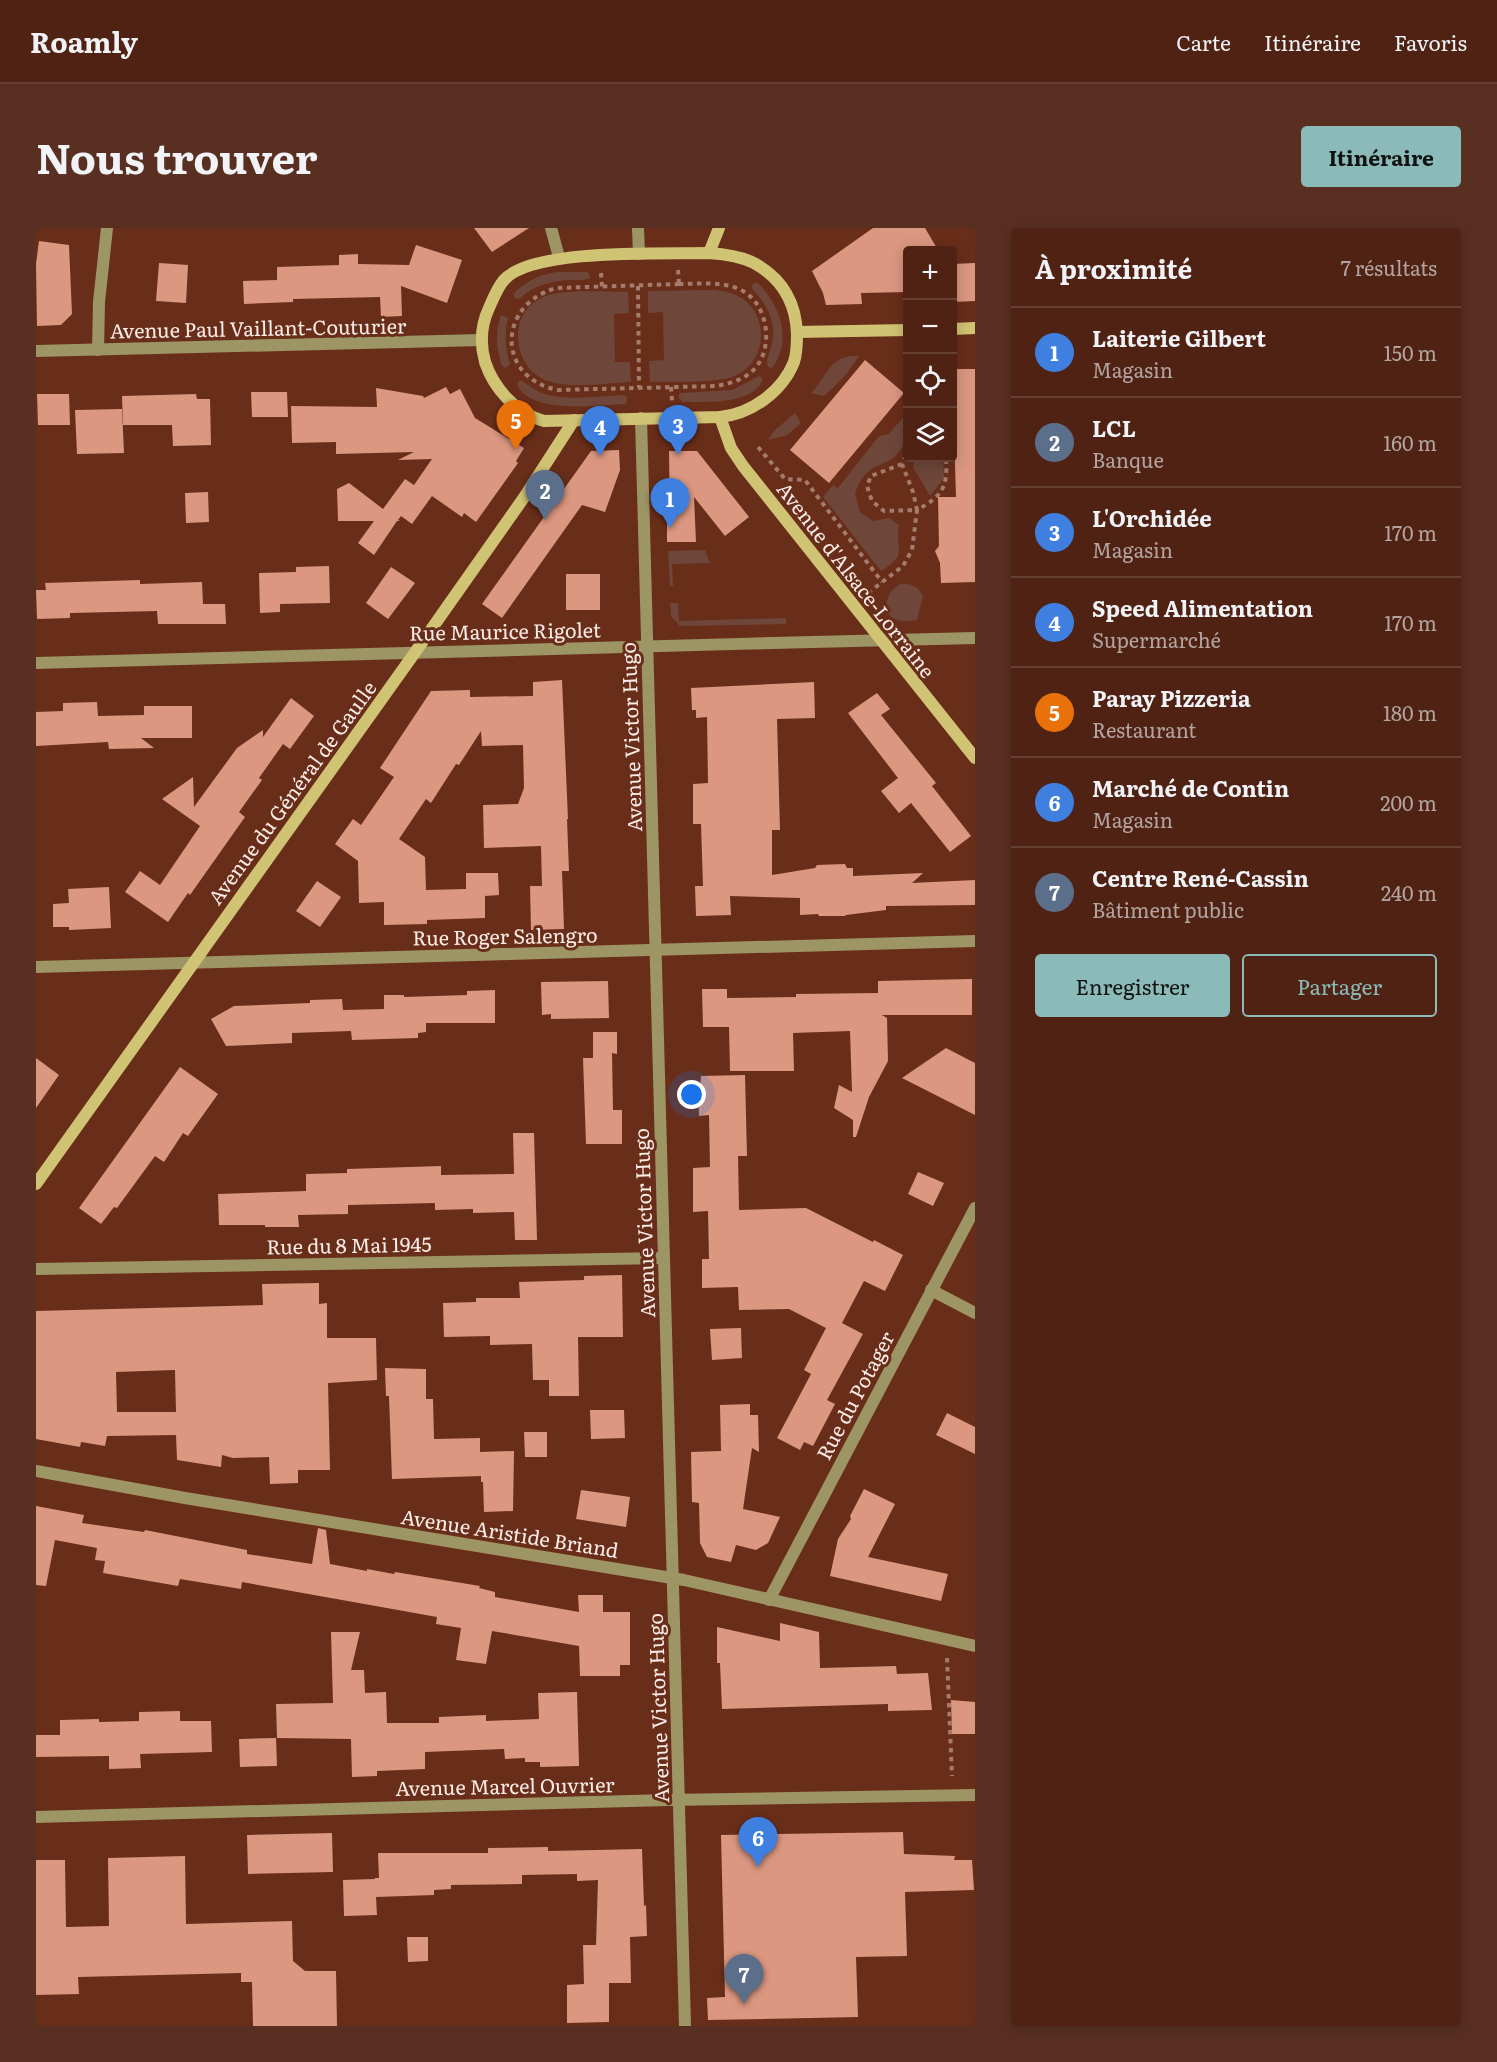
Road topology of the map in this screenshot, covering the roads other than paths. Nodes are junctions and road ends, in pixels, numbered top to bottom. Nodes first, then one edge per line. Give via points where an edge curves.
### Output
1 (107, 228) edge
2 (551, 228) edge
3 (638, 228) edge
4 (719, 228) edge
5 (709, 253) junction
6 (639, 254) junction
7 (559, 257) junction
8 (957, 328) edge
9 (975, 328) edge
10 (903, 330) edge
11 (797, 332) junction
12 (482, 340) junction
13 (98, 350) junction
14 (36, 351) edge
15 (720, 417) junction
16 (641, 418) junction
17 (574, 420) junction
18 (975, 638) edge
19 (882, 641) junction
20 (647, 647) junction
21 (416, 651) junction
22 (36, 663) edge
23 (975, 758) edge
24 (975, 941) edge
25 (655, 951) junction
26 (195, 962) junction
27 (36, 967) edge
28 (36, 1184) edge
29 (975, 1208) edge
30 (663, 1258) junction
31 (36, 1269) edge
32 (931, 1290) junction
33 (975, 1313) edge
34 (36, 1471) edge
35 (672, 1579) junction
36 (769, 1600) junction
37 (975, 1646) edge
38 (975, 1795) edge
39 (680, 1800) junction
40 (36, 1817) edge
41 (685, 2026) edge

1 - 13 street
2 - 7 street
3 - 6 street
4 - 5 street
5 - 6 street
5 - 11 street via 754,263 777,280 795,312
6 - 7 street
7 - 12 street via 525,265 504,279 484,318
8 - 9 street
10 - 11 street
11 - 15 street via 794,362 780,384 749,410
12 - 13 street, Avenue Paul Vaillant-Couturier
12 - 17 street via 485,362 510,402 533,418
13 - 14 street, Avenue Paul Vaillant-Couturier
15 - 16 street
15 - 19 street, Avenue d'Alsace-Lorraine via 743,466
16 - 17 street
16 - 20 street, Avenue Victor Hugo
17 - 21 street, Avenue du Général de Gaulle
18 - 19 street, Rue Maurice Rigolet
19 - 20 street, Rue Maurice Rigolet
19 - 23 street, Avenue d'Alsace-Lorraine
20 - 21 street, Rue Maurice Rigolet
20 - 25 street, Avenue Victor Hugo
21 - 22 street, Rue Maurice Rigolet
21 - 26 street, Avenue du Général de Gaulle
24 - 25 street, Rue Roger Salengro
25 - 26 street, Rue Roger Salengro
25 - 30 street, Avenue Victor Hugo
26 - 27 street, Rue Roger Salengro
26 - 28 street, Avenue du Général de Gaulle
29 - 32 street, Rue du Potager
30 - 31 street, Rue du 8 Mai 1945
30 - 35 street, Avenue Victor Hugo
32 - 33 street
32 - 36 street, Rue du Potager
34 - 35 street, Avenue Aristide Briand
35 - 36 street, Avenue Aristide Briand
35 - 39 street, Avenue Victor Hugo
36 - 37 street, Avenue Aristide Briand
38 - 39 street, Avenue Marcel Ouvrier
39 - 40 street, Avenue Marcel Ouvrier
39 - 41 street, Avenue Victor Hugo

